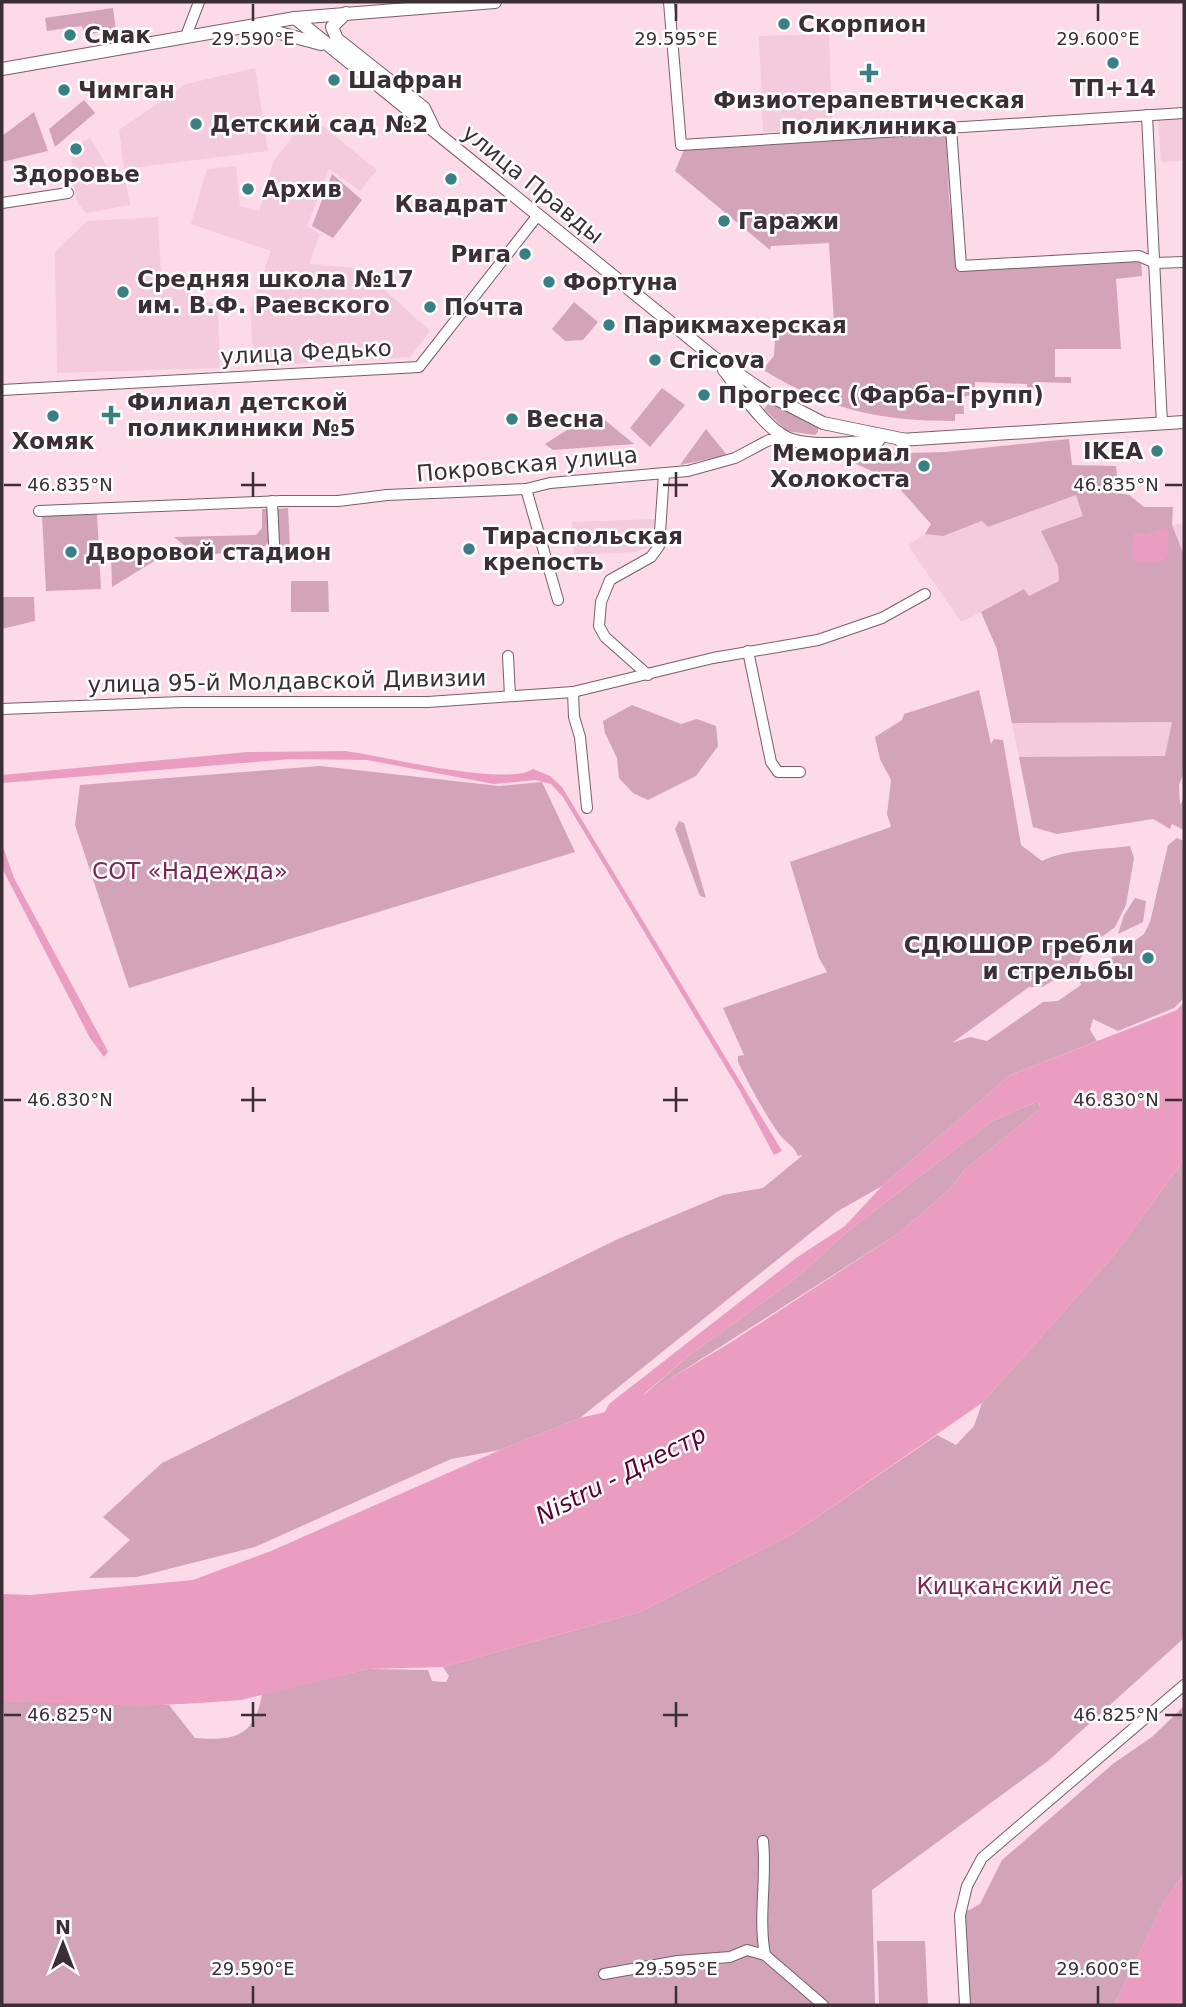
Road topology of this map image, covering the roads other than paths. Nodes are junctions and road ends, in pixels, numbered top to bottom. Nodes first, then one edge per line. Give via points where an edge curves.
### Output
1 (199, 2) edge
2 (495, 2) edge
3 (669, 2) edge
4 (348, 12) junction
5 (295, 18) junction
6 (249, 26) junction
7 (186, 37) junction
8 (331, 47) junction
9 (2, 69) edge
10 (1184, 113) edge
11 (1147, 115) junction
12 (951, 128) junction
13 (436, 132) junction
14 (68, 193) dead end
15 (2, 203) edge
16 (538, 215) junction
17 (1184, 262) edge
18 (1155, 263) junction
19 (713, 356) junction
20 (2, 390) edge
21 (769, 396) junction
22 (757, 409) junction
23 (1184, 422) edge
24 (822, 423) junction
25 (1162, 424) junction
26 (771, 426) junction
27 (769, 440) junction
28 (906, 440) junction
29 (800, 442) junction
30 (819, 443) junction
31 (664, 474) junction
32 (526, 489) junction
33 (277, 501) junction
34 (39, 511) dead end
35 (274, 544) dead end
36 (925, 594) dead end
37 (558, 600) dead end
38 (748, 651) junction
39 (508, 656) dead end
40 (648, 674) junction
41 (573, 692) junction
42 (510, 696) junction
43 (2, 709) edge
44 (800, 772) dead end
45 (587, 808) dead end
46 (1184, 1685) edge
47 (763, 1841) dead end
48 (765, 1955) junction
49 (604, 1974) dead end
50 (823, 2005) edge
51 (965, 2005) edge

1 - 7 street
2 - 4 main road
3 - 12 street via 681,145
4 - 5 main road
4 - 13 main road via 332,27 337,39 424,108
5 - 6 main road
5 - 8 main road, улица Правды
6 - 7 main road
6 - 8 main road
7 - 9 main road
8 - 13 main road, улица Правды
10 - 11 street
11 - 12 street
11 - 18 street
12 - 18 street via 961,266 1139,256
13 - 16 main road, улица Правды
14 - 15 street
16 - 19 main road, улица Правды
16 - 20 street, улица Федько via 419,367
17 - 18 street
18 - 25 street
19 - 21 main road, улица Правды
19 - 22 main road, улица Правды
21 - 22 main road via 762,397
21 - 24 main road, улица Правды
22 - 26 main road, улица Правды
23 - 25 main road
24 - 28 main road
24 - 30 main road via 825,432
25 - 28 main road
26 - 27 street
26 - 29 main road, улица Правды
27 - 29 street
27 - 31 street, Покровская улица via 736,458
28 - 30 main road
29 - 30 main road
31 - 32 street, Покровская улица
31 - 40 street via 659,546 651,557 610,580 601,602 599,626 605,637
32 - 33 street, Покровская улица via 387,495 353,501
32 - 37 street
33 - 34 street, Покровская улица
33 - 35 street
36 - 38 street, улица 95-й Молдавской Дивизии via 882,618 818,640
38 - 40 street, улица 95-й Молдавской Дивизии
38 - 44 street via 771,762 778,772
39 - 42 street
40 - 41 street, улица 95-й Молдавской Дивизии
41 - 42 street, улица 95-й Молдавской Дивизии
41 - 45 street
42 - 43 street, улица 95-й Молдавской Дивизии via 428,702 182,702
46 - 51 street via 982,1858 967,1886 960,1915
47 - 48 street via 761,1931
48 - 49 street via 747,1950 730,1957
48 - 50 street

